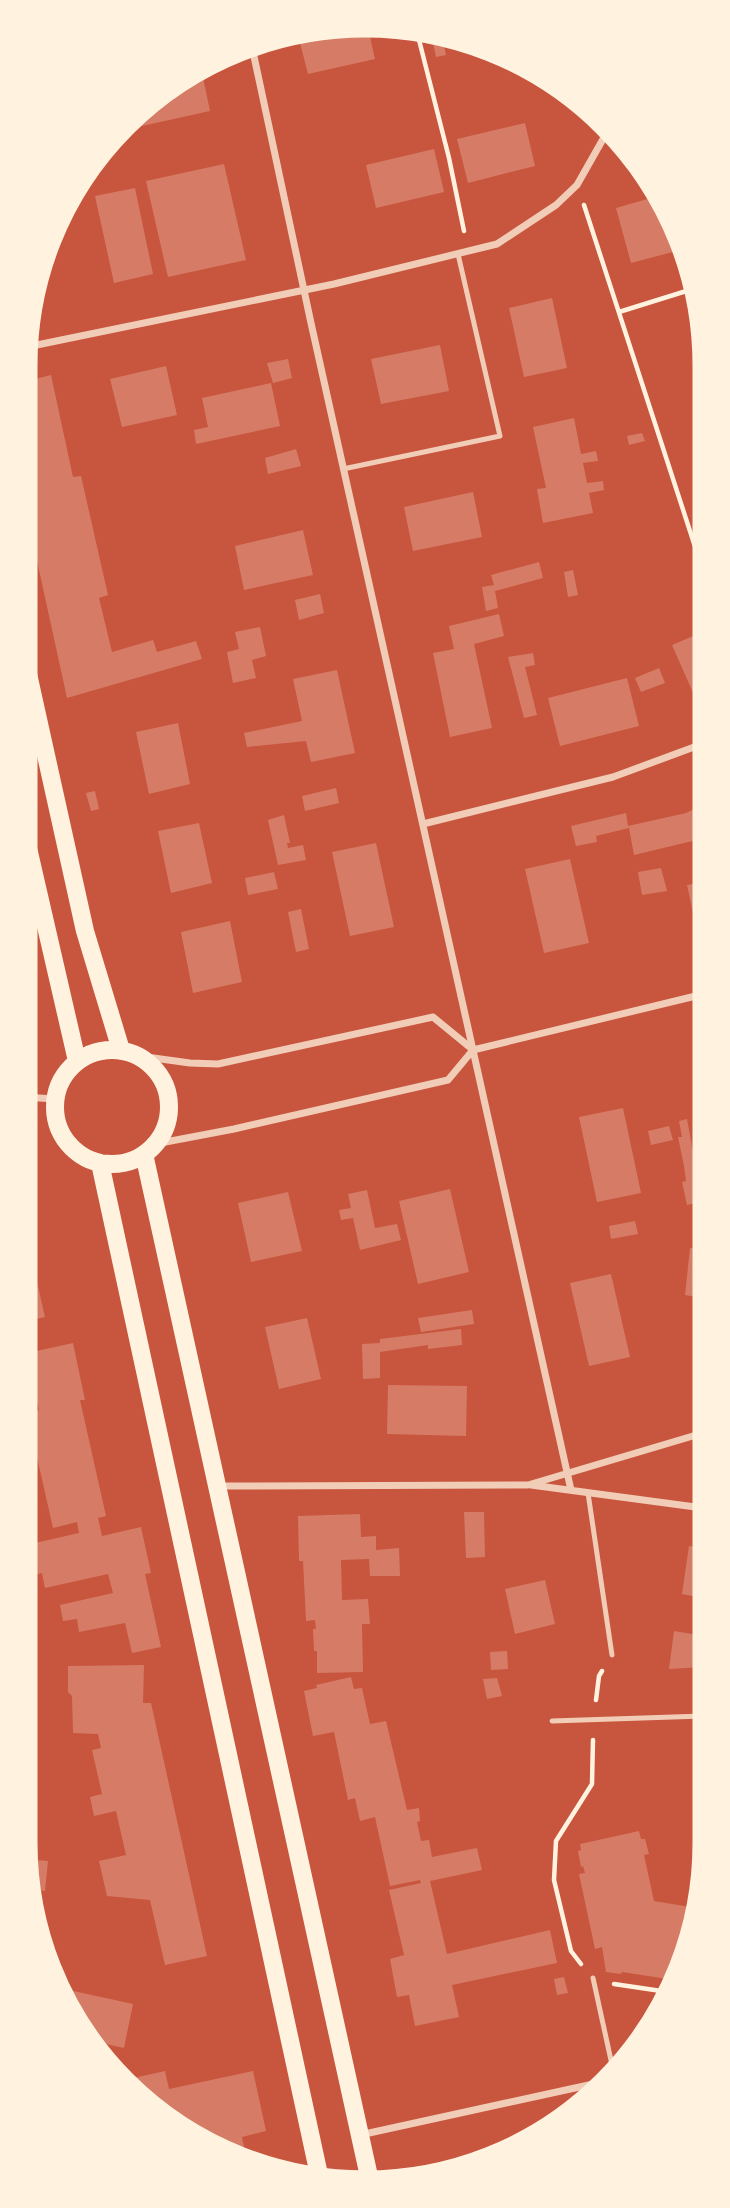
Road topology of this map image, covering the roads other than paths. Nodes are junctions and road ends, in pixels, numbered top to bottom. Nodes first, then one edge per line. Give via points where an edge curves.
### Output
1 (253, 53) edge
2 (605, 136) edge
3 (458, 254) junction
4 (303, 291) junction
5 (34, 345) edge
6 (343, 469) junction
7 (33, 697) edge
8 (697, 746) edge
9 (423, 824) junction
10 (33, 870) edge
11 (697, 996) edge
12 (121, 1050) junction
13 (473, 1050) junction
14 (139, 1056) junction
15 (76, 1061) junction
16 (33, 1098) edge
17 (55, 1099) junction
18 (149, 1149) junction
19 (100, 1163) junction
20 (697, 1435) edge
21 (567, 1473) junction
22 (528, 1485) junction
23 (216, 1486) junction
24 (571, 1490) junction
25 (588, 1493) junction
26 (697, 1508) edge
27 (612, 1655) road end
28 (697, 1716) edge
29 (552, 1721) dead end
30 (593, 1979) road end
31 (612, 2064) edge
32 (593, 2084) edge
33 (360, 2135) junction
34 (318, 2171) edge
35 (369, 2175) edge

1 - 4 street
2 - 3 street via 578,185 556,205 497,244
3 - 4 street
3 - 6 lane via 500,436
4 - 5 street
4 - 6 street
6 - 9 street
7 - 12 main road via 85,931
8 - 9 street via 613,777
9 - 13 street
10 - 15 main road
11 - 13 street
12 - 14 main road
12 - 15 main road via 101,1050
13 - 14 street via 433,1017 218,1064
13 - 18 street via 448,1080
13 - 21 street
14 - 18 main road via 165,1085 169,1104 164,1131
15 - 17 main road via 61,1079
16 - 17 street
17 - 19 main road via 56,1123 65,1141 81,1156
18 - 19 main road via 120,1164
18 - 23 main road
19 - 34 main road
20 - 21 street
21 - 22 street
21 - 24 street
22 - 23 street
22 - 24 street
23 - 33 main road
24 - 25 street
25 - 26 street
25 - 27 lane
28 - 29 lane
30 - 31 lane
32 - 33 street
33 - 35 main road

